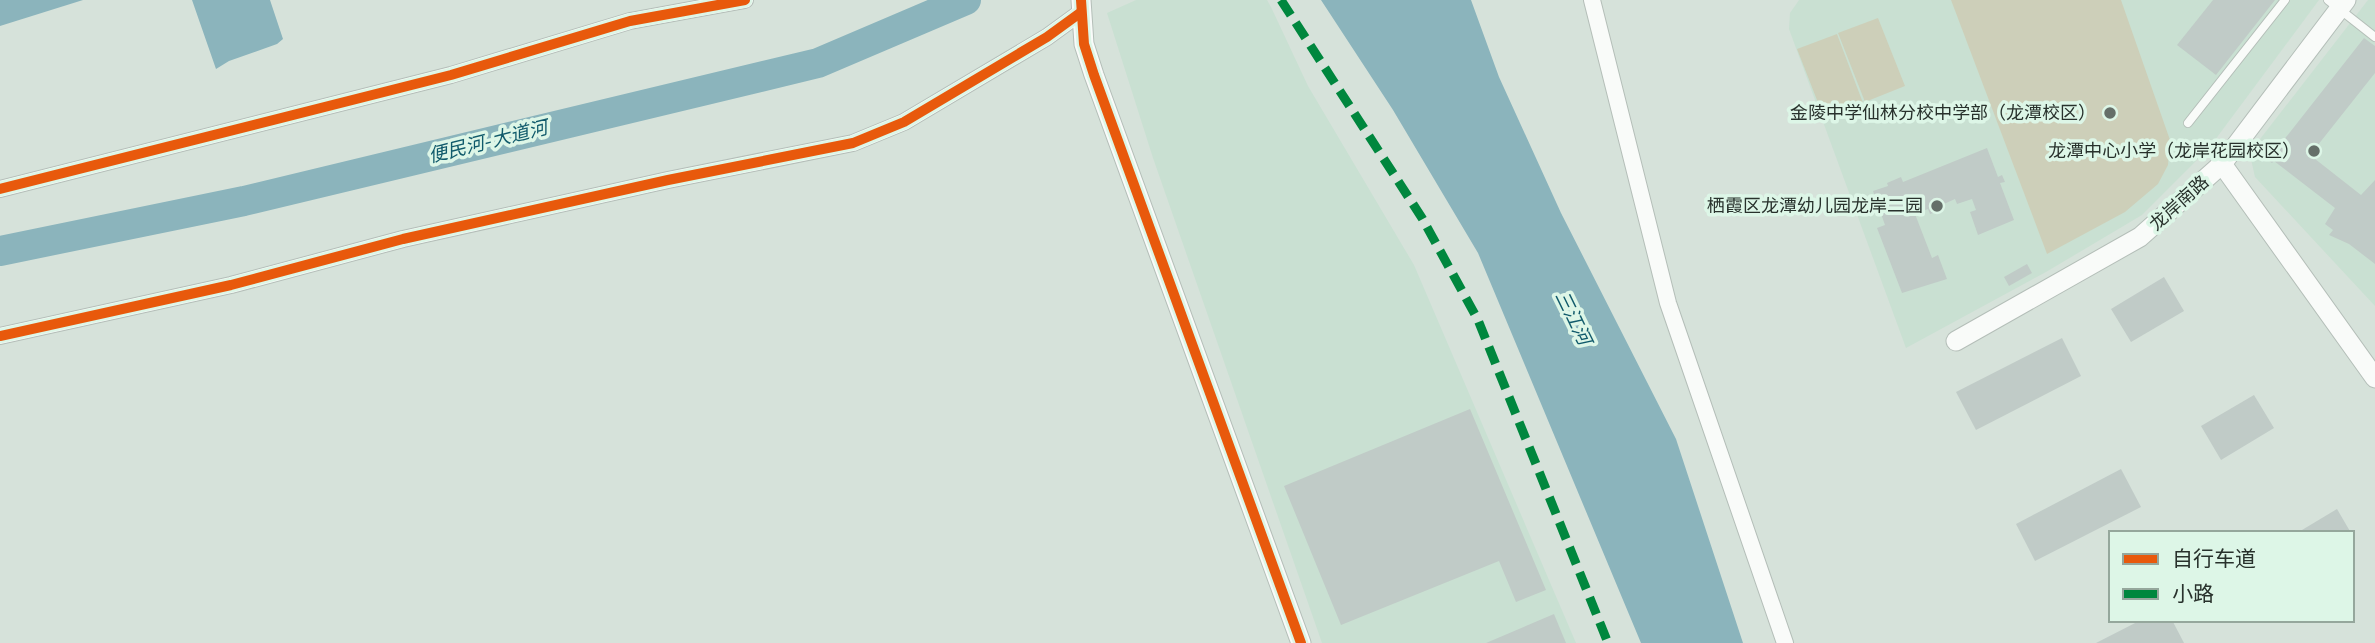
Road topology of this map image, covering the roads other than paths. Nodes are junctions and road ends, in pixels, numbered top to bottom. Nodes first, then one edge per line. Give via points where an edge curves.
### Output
1 (745, 0) edge
2 (1592, 0) edge
3 (2285, 0) edge
4 (2338, 3) edge
5 (1080, 6) edge
6 (2375, 37) edge
7 (2189, 123) dead end
8 (2222, 164) junction
9 (0, 189) edge
10 (0, 336) edge
11 (1956, 341) dead end
12 (2375, 378) edge
13 (1301, 643) edge
14 (1785, 643) edge

1 - 9 street via 630,21 451,75
2 - 14 street via 1668,303
3 - 7 lane
4 - 6 lane
4 - 8 street, 龙岸南路
5 - 10 street via 1047,37 904,122 853,143 403,239 231,285
5 - 13 street via 1084,44 1094,75
8 - 11 street, 龙岸南路 via 2140,237
8 - 12 street

